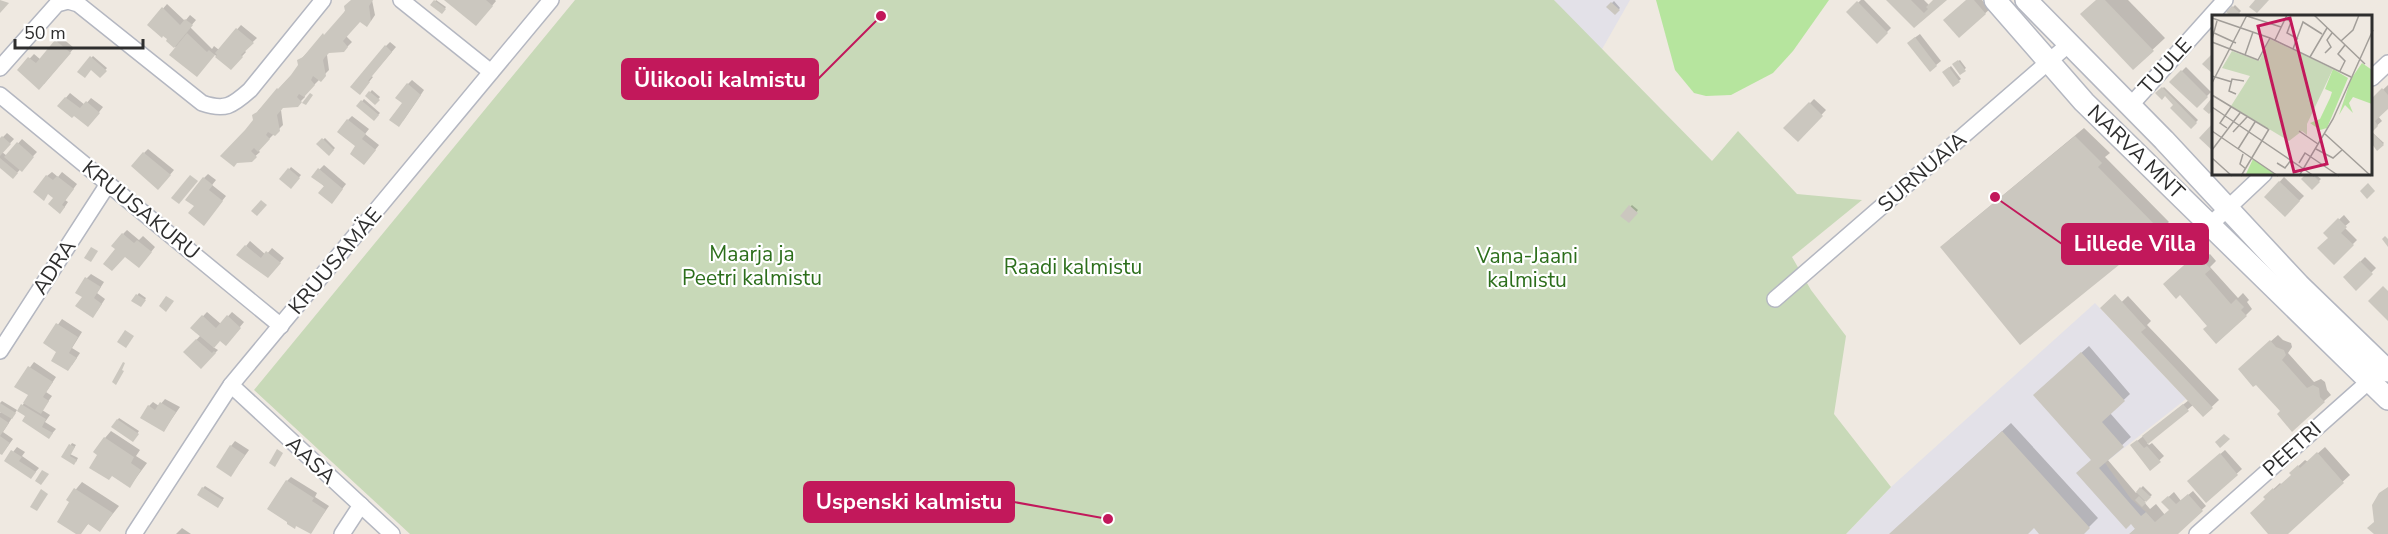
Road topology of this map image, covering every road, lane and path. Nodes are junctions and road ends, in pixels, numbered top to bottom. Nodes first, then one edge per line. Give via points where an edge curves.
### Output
1 (323, 0) edge
2 (401, 0) edge
3 (551, 0) edge
4 (1995, 0) edge
5 (2026, 0) edge
6 (2225, 0) edge
7 (2069, 44) junction
8 (2049, 63) junction
9 (2388, 63) edge
10 (0, 68) edge
11 (491, 72) junction
12 (2373, 77) edge
13 (0, 95) edge
14 (2130, 106) junction
15 (2262, 176) edge
16 (108, 184) junction
17 (2227, 208) junction
18 (2211, 224) junction
19 (1775, 299) dead end
20 (281, 326) junction
21 (0, 351) edge
22 (2383, 372) edge
23 (231, 385) junction
24 (2388, 399) edge
25 (361, 506) junction
26 (134, 534) edge
27 (342, 534) edge
28 (392, 534) edge
29 (2197, 534) edge

1 - 10 street via 250,90 219,109 202,103 78,4 68,1 57,4
2 - 11 street
3 - 11 street, KRUUSAMÄE
4 - 8 main road, NARVA MNT
5 - 7 main road, NARVA MNT
6 - 14 street, TUULE
7 - 8 street, SURNUAIA
7 - 14 main road, NARVA MNT
8 - 18 main road, NARVA MNT via 2110,129
8 - 19 street, SURNUAIA
9 - 12 street
11 - 20 street, KRUUSAMÄE
13 - 16 street, KRUUSAKURU
14 - 17 main road, NARVA MNT
15 - 17 street
16 - 20 street, KRUUSAKURU
16 - 21 street, ADRA
17 - 18 street
17 - 22 main road, NARVA MNT
18 - 22 main road, NARVA MNT
20 - 23 street, KRUUSAMÄE
22 - 24 main road, NARVA MNT
22 - 29 street, PEETRI
23 - 25 street, AASA
23 - 26 street, KRUUSAMÄE
25 - 27 street
25 - 28 street, AASA

